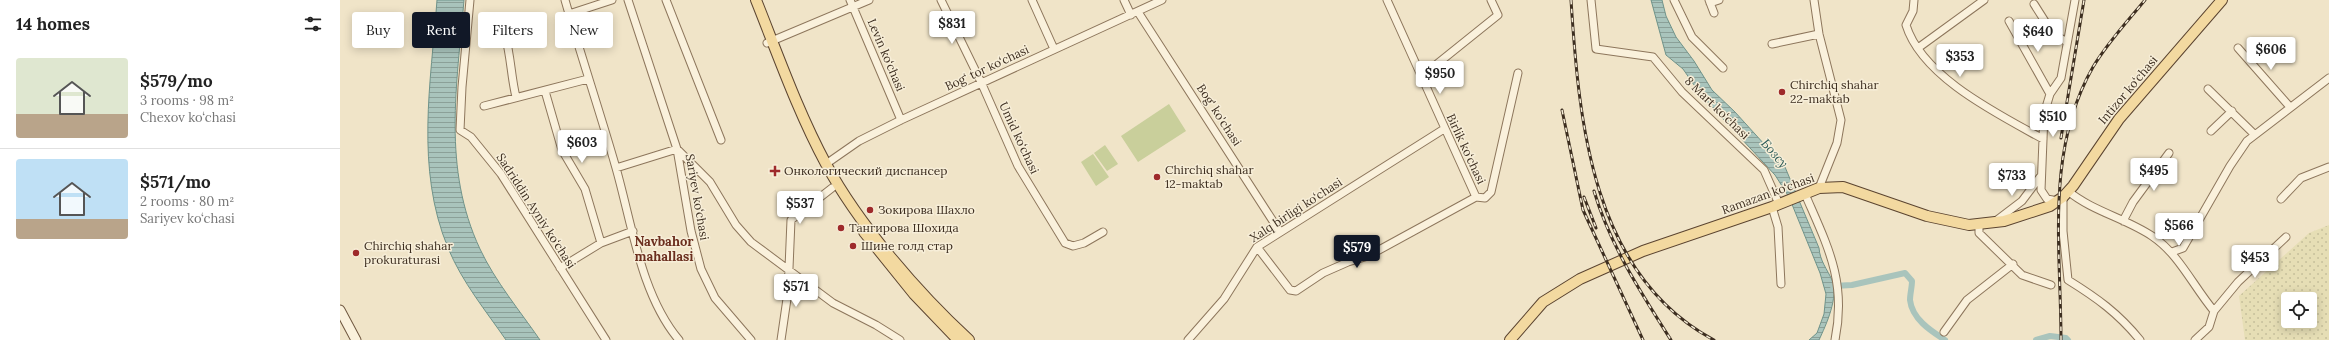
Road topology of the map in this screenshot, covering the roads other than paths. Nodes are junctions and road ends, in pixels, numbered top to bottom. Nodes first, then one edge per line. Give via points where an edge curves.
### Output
1 (470, 0) edge
2 (565, 0) edge
3 (612, 0) edge
4 (628, 0) edge
5 (666, 0) edge
6 (749, 0) edge
7 (756, 0) edge
8 (850, 0) edge
9 (869, 0) edge
10 (941, 0) edge
11 (1032, 0) edge
12 (1124, 0) edge
13 (1162, 0) edge
14 (1387, 0) edge
15 (1491, 0) edge
16 (1591, 0) edge
17 (1674, 0) edge
18 (1719, 0) edge
19 (1814, 0) edge
20 (1914, 0) edge
21 (1984, 0) edge
22 (2075, 0) edge
23 (2222, 0) edge
24 (1709, 1) edge
25 (2034, 4) dead end
26 (854, 7) junction
27 (568, 12) edge
28 (575, 12) edge
29 (1135, 13) junction
30 (1714, 13) dead end
31 (2008, 21) dead end
32 (1819, 34) junction
33 (769, 42) junction
34 (2067, 42) junction
35 (1772, 44) dead end
36 (508, 48) edge
37 (579, 48) edge
38 (1918, 48) junction
39 (2238, 48) dead end
40 (1054, 49) junction
41 (1723, 68) dead end
42 (1518, 73) dead end
43 (1422, 76) junction
44 (2329, 78) edge
45 (588, 79) junction
46 (981, 82) junction
47 (2208, 89) dead end
48 (545, 91) junction
49 (2050, 94) junction
50 (516, 97) junction
51 (484, 106) dead end
52 (2290, 107) junction
53 (2232, 111) junction
54 (901, 120) junction
55 (1444, 129) junction
56 (2211, 131) dead end
57 (2254, 134) junction
58 (2043, 139) junction
59 (721, 140) dead end
60 (677, 149) junction
61 (2170, 153) dead end
62 (826, 164) junction
63 (2329, 166) edge
64 (616, 168) junction
65 (2042, 173) junction
66 (832, 188) junction
67 (1819, 188) junction
68 (1805, 194) junction
69 (2063, 196) junction
70 (1476, 197) junction
71 (2280, 199) dead end
72 (1775, 205) junction
73 (2123, 221) junction
74 (1982, 225) junction
75 (633, 231) junction
76 (1103, 232) dead end
77 (1280, 232) junction
78 (2286, 237) dead end
79 (601, 243) junction
80 (1257, 247) junction
81 (2172, 252) junction
82 (2012, 264) junction
83 (560, 268) junction
84 (788, 272) junction
85 (1781, 284) dead end
86 (2051, 285) dead end
87 (340, 310) edge
88 (2214, 311) junction
89 (1944, 332) dead end
90 (356, 340) edge
91 (606, 340) edge
92 (679, 340) edge
93 (752, 340) edge
94 (781, 340) edge
95 (900, 340) edge
96 (958, 340) edge
97 (969, 340) edge
98 (1188, 340) edge
99 (1510, 340) edge
100 (1835, 340) edge
101 (2140, 340) edge
102 (2195, 340) edge

1 - 83 street, Sadriddin Ayniy ko‘chasi via 460,130 471,136 501,174
2 - 27 street
3 - 28 street
4 - 60 street, Sariyev ko‘chasi
5 - 59 street
6 - 33 main road
7 - 33 main road
8 - 26 street, Levin ko‘chasi
9 - 26 street
10 - 46 street, Umid ko‘chasi
11 - 40 street
12 - 29 street, Bog' ko'chasi
13 - 29 street, Bog‘ tor ko‘chasi
14 - 43 street, Birlik ko‘chasi
15 - 43 street via 1498,15
16 - 72 street, 8 Mart ko‘chasi via 1596,49 1653,57 1682,92 1764,170
17 - 41 street via 1692,37
18 - 24 street
19 - 32 street
20 - 38 street via 1913,11 1906,25 1908,34
21 - 38 street
22 - 34 street
23 - 69 main road, Intizor ko‘chasi via 2118,119
24 - 30 street
25 - 34 street via 2053,34
26 - 33 street
26 - 54 street, Levin ko‘chasi
29 - 40 street, Bog‘ tor ko‘chasi
29 - 77 street, Bog' ko'chasi
31 - 49 street
32 - 35 street
32 - 67 street via 1841,120 1837,143
33 - 62 main road
33 - 66 main road via 799,122
34 - 49 street via 2061,78
36 - 50 street via 510,75
37 - 45 street
38 - 58 street via 1929,63 1952,84
39 - 52 street
40 - 46 street, Bog‘ tor ko‘chasi
42 - 70 street via 1492,192 1485,198
43 - 55 street, Birlik ko‘chasi
44 - 52 street
45 - 48 street
45 - 64 street
46 - 54 street, Bog‘ tor ko‘chasi
46 - 76 street, Umid ko‘chasi via 1018,166 1065,243 1073,246 1084,243
47 - 53 street
48 - 50 street
48 - 79 street via 562,150 585,189
49 - 58 street via 2044,114
50 - 51 street
52 - 57 street
53 - 56 street
53 - 57 street
54 - 62 street, Bog‘ tor ko‘chasi via 859,141
55 - 70 street, Birlik ko‘chasi
55 - 77 street, Xalq birligi ko‘chasi
57 - 81 street via 2230,166 2182,248
58 - 65 street
60 - 64 street
60 - 84 street via 710,182 736,225 751,242
60 - 93 street, Sariyev ko‘chasi via 691,231 701,269 715,298
61 - 73 street via 2133,202
62 - 97 main road via 847,198 882,245
63 - 71 street via 2301,178
64 - 75 street
65 - 69 street via 2042,193 2050,201
65 - 74 street via 2031,191 2013,210
66 - 84 street via 791,220
66 - 96 main road via 876,249
67 - 68 main road, Ramazan ko‘chasi
67 - 74 main road, Ramazan ko‘chasi via 1843,187 1927,216 1960,224
68 - 72 main road, Ramazan ko‘chasi
68 - 100 street via 1833,258 1838,293
69 - 73 street via 2078,200
69 - 74 main road, Ramazan ko‘chasi via 2032,214
69 - 101 street via 2063,232 2068,280 2103,302 2124,320
70 - 80 street via 1368,256 1323,273 1296,291 1290,290
72 - 85 street, 8 Mart ko‘chasi
72 - 99 main road, Ramazan ko‘chasi via 1643,251 1567,286 1543,302
73 - 81 street via 2151,236
74 - 82 street via 1980,233
75 - 79 street
75 - 92 street via 649,285 663,317
77 - 80 street, Xalq birligi ko‘chasi
78 - 88 street via 2238,282
79 - 83 street
80 - 98 street, Xalq birligi ko‘chasi via 1224,299
81 - 88 street
82 - 86 street via 2022,275
82 - 89 street via 1967,300
83 - 91 street, Sadriddin Ayniy ko‘chasi
84 - 94 street via 786,313
84 - 95 street via 833,303
87 - 90 main road
88 - 102 street via 2209,327

